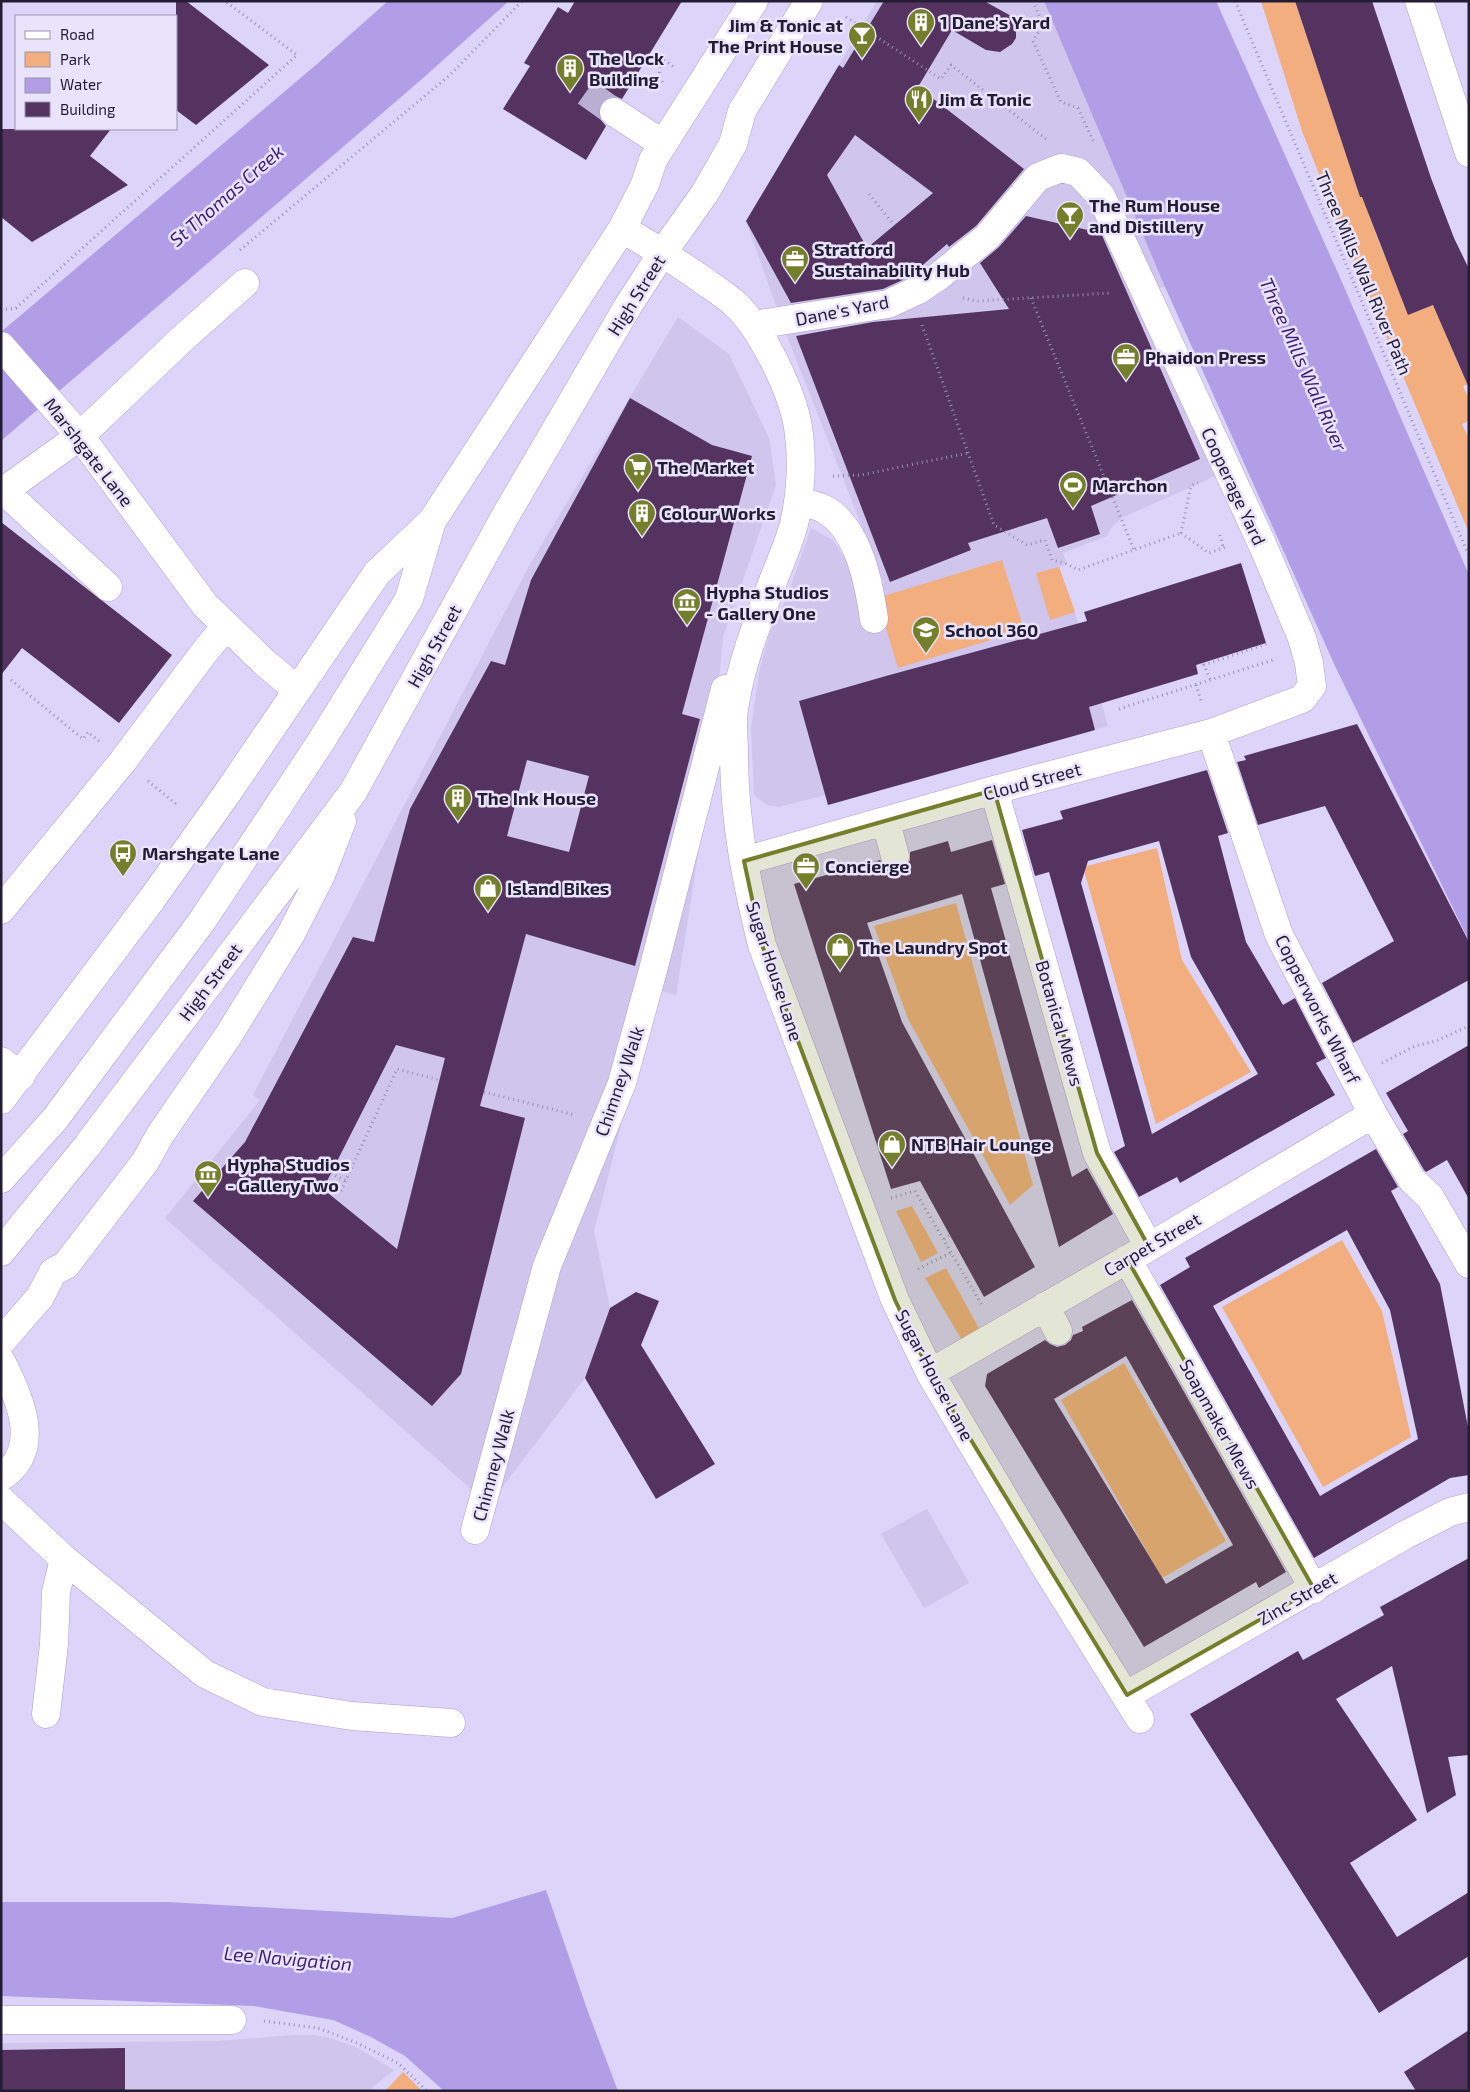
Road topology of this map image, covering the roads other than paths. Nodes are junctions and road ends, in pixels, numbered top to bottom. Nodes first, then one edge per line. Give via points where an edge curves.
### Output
1 (754, 1) edge
2 (809, 1) edge
3 (1419, 1) edge
4 (1460, 100) edge
5 (614, 112) tunnel mouth
6 (663, 144) junction
7 (1469, 154) edge
8 (622, 229) junction
9 (663, 252) junction
10 (244, 283) dead end
11 (1144, 290) joint
12 (754, 326) junction
13 (1, 346) edge
14 (80, 436) junction
15 (2, 492) edge
16 (798, 502) junction
17 (432, 521) junction
18 (108, 587) dead end
19 (874, 620) dead end
20 (226, 626) junction
21 (751, 638) junction
22 (1312, 686) joint
23 (297, 690) junction
24 (1211, 733) junction
25 (994, 790) junction
26 (353, 792) junction
27 (886, 822) junction
28 (895, 856) dead end
29 (744, 861) junction
30 (1, 910) edge
31 (11, 1068) edge
32 (1, 1100) edge
33 (1373, 1114) junction
34 (1, 1179) edge
35 (1, 1252) edge
36 (1138, 1253) junction
37 (1469, 1264) edge
38 (1045, 1306) junction
39 (1058, 1332) dead end
40 (1, 1342) edge
41 (1, 1361) edge
42 (930, 1386) junction
43 (1, 1477) edge
44 (1, 1500) edge
45 (1469, 1507) edge
46 (475, 1530) dead end
47 (64, 1559) junction
48 (1314, 1589) junction
49 (1127, 1695) junction
50 (46, 1714) dead end
51 (1140, 1719) dead end
52 (451, 1723) dead end
53 (1, 2020) edge
54 (232, 2020) road end

1 - 6 street
2 - 9 street, High Street via 742,111 733,144 705,193
3 - 4 street
4 - 7 street
5 - 6 street
6 - 8 street
8 - 9 street, Sugar House Lane
8 - 17 street
9 - 12 street, Sugar House Lane via 734,303
9 - 26 street, High Street via 507,513
10 - 14 street
11 - 12 street, Dane's Yard via 1100,196 1078,172 1061,168 1038,177 987,237 918,290 888,304
11 - 22 street, Cooperage Yard via 1300,633
12 - 16 street, Sugar House Lane via 774,360 798,426 801,458
13 - 14 street, Marshgate Lane
14 - 15 street
14 - 20 street, Marshgate Lane via 204,606
15 - 18 street
16 - 19 street via 824,508 846,527 870,589
16 - 21 street, Sugar House Lane via 794,525
17 - 23 street via 377,573
17 - 34 street via 408,599 320,743 202,921 55,1119
20 - 23 street, Marshgate Lane
20 - 30 street via 123,761
21 - 29 street, Sugar House Lane via 739,678 734,712 734,795
21 - 46 street, Chimney Walk via 742,635 717,716 622,1083 547,1266
22 - 24 street, Cloud Street via 1302,699
23 - 31 street via 152,899
24 - 25 street, Cloud Street
24 - 33 street, Copperworks Wharf via 1279,935
25 - 27 street, Cloud Street
25 - 36 street, Botanical Mews via 1098,1153
26 - 35 street, High Street via 88,1146
26 - 40 street via 313,892 228,1036 145,1162 66,1265 52,1272 40,1298
27 - 28 street
27 - 29 street, Cloud Street
29 - 42 street, Sugar House Lane via 762,945 780,997 894,1300
31 - 32 street
33 - 36 street, Carpet Street
33 - 37 street, Copperworks Wharf via 1412,1180 1430,1197
36 - 38 street, Carpet Street
36 - 48 street, Soapmaker Mews
38 - 39 street
38 - 42 street, Carpet Street
41 - 43 street via 23,1416 26,1438 22,1455 11,1471
42 - 49 street, Sugar House Lane
44 - 47 street
45 - 48 street, Zinc Street via 1450,1512 1405,1535
47 - 50 street via 56,1592
47 - 52 street via 204,1674 263,1702 352,1716
48 - 49 street, Zinc Street
49 - 51 street, Sugar House Lane
53 - 54 street

